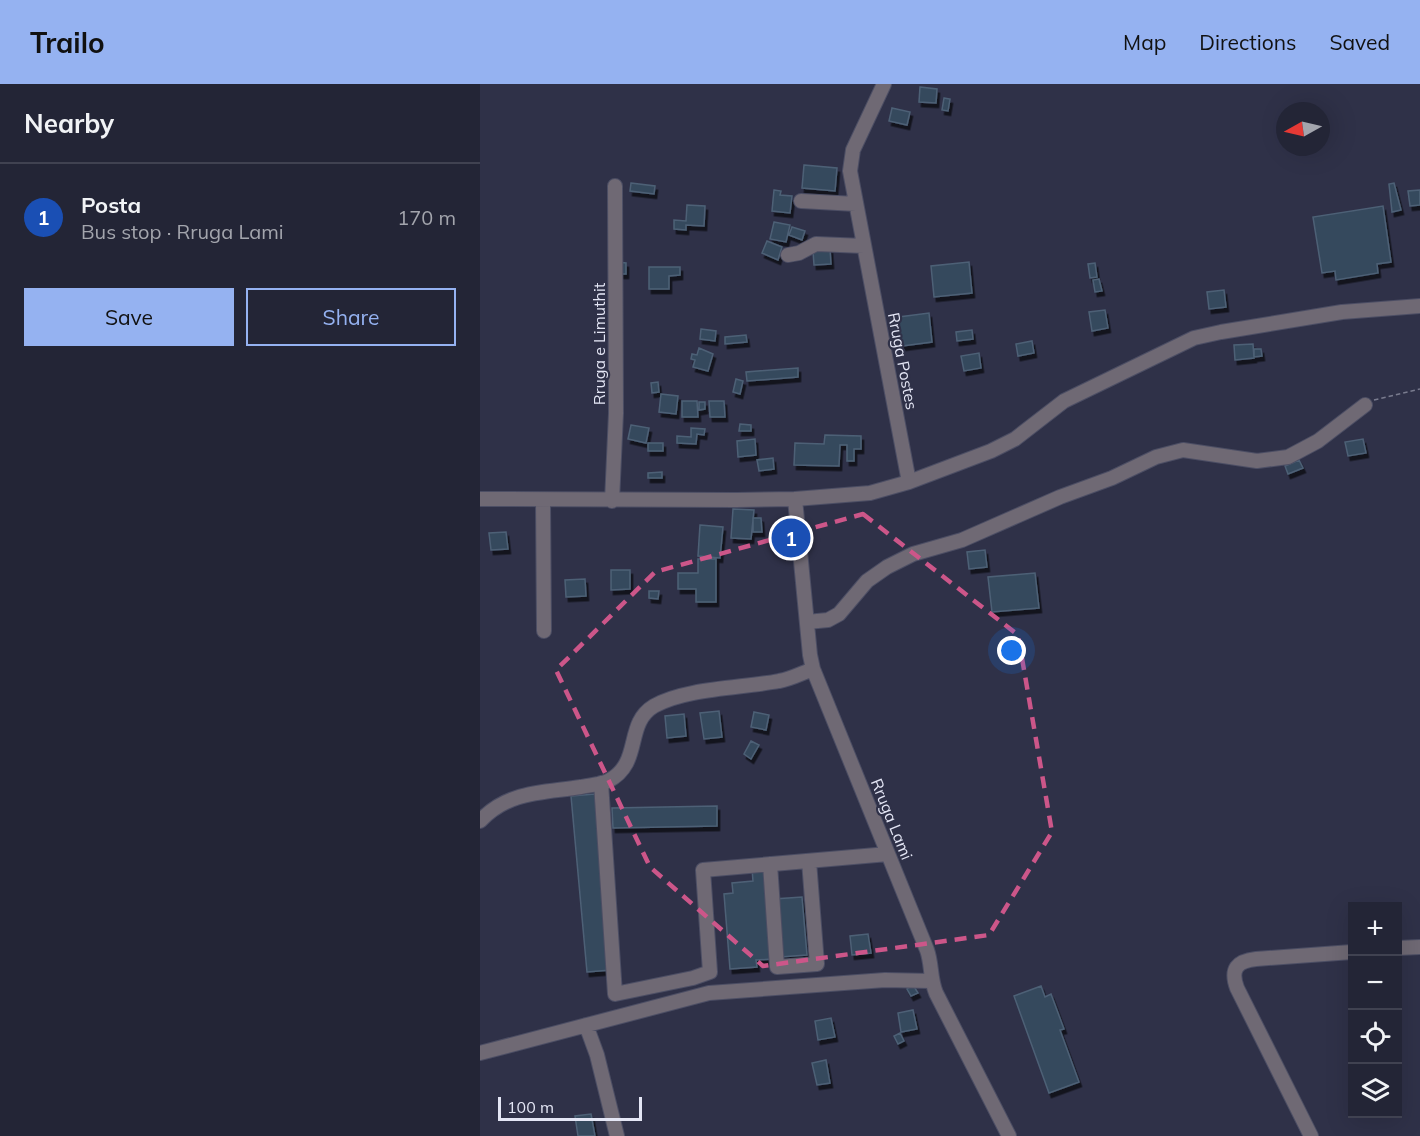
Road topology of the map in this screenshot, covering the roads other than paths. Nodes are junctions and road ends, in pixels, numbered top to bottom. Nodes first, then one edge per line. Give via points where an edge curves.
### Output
1 (884, 84) edge
2 (615, 186) dead end
3 (801, 201) dead end
4 (856, 204) junction
5 (864, 246) junction
6 (789, 255) dead end
7 (1420, 306) edge
8 (1365, 405) road end
9 (909, 482) junction
10 (480, 499) edge
11 (795, 499) junction
12 (543, 500) junction
13 (612, 501) junction
14 (807, 622) junction
15 (544, 631) dead end
16 (813, 669) junction
17 (601, 783) junction
18 (480, 821) edge
19 (888, 854) junction
20 (809, 861) junction
21 (771, 864) junction
22 (1420, 947) edge
23 (1402, 948) edge
24 (1348, 952) edge
25 (931, 973) junction
26 (586, 1025) junction
27 (480, 1053) edge
28 (617, 1136) edge
29 (1009, 1136) edge
30 (1311, 1136) edge

1 - 4 street, Rruga Postes via 850,162
2 - 13 street, Rruga e Limuthit via 616,413
3 - 4 street
4 - 5 street, Rruga Postes
5 - 6 street via 816,244
5 - 9 street, Rruga Postes
7 - 9 street via 1342,312 1194,338 1064,401 1015,439
8 - 14 street via 1318,441 1288,457 1257,461 1183,450 1156,457 962,540 913,554 867,581 838,614 828,620
9 - 11 street via 870,493
10 - 12 street
11 - 13 street
11 - 14 street, Rruga Lami
12 - 13 street
12 - 15 street
14 - 16 street, Rruga Lami
16 - 17 street via 780,681 694,694 653,706 637,728 627,765
16 - 19 street, Rruga Lami
17 - 18 street via 518,797 490,810
17 - 21 street via 615,994 710,972 703,870
19 - 20 street
19 - 25 street, Rruga Lami via 927,950
20 - 21 street
20 - 21 street via 817,963 777,967
22 - 23 street
24 - 30 street via 1256,959 1236,967 1237,988
25 - 26 street via 709,993
25 - 29 street, Rruga Lami via 943,1008
26 - 27 street
26 - 28 street

